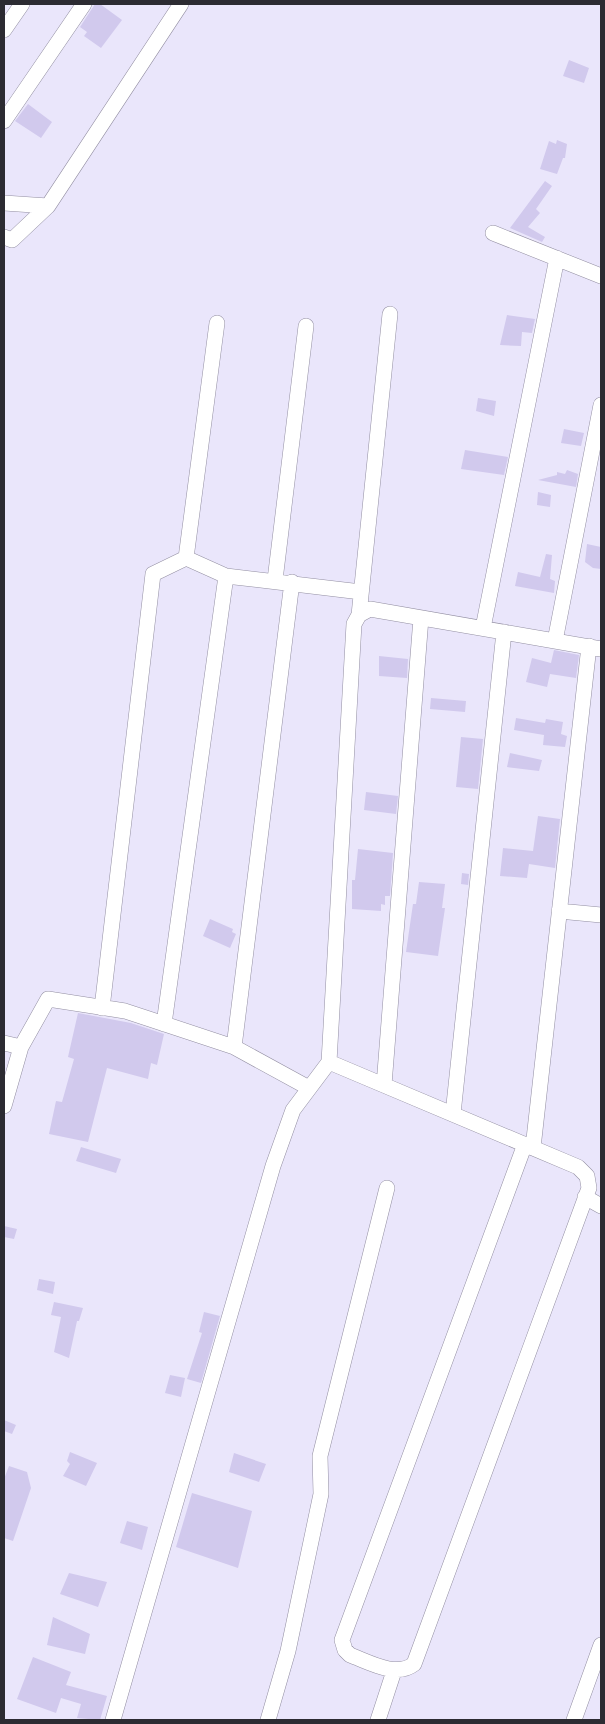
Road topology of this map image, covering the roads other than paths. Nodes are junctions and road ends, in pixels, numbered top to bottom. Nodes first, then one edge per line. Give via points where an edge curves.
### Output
1 (22, 4) edge
2 (84, 4) edge
3 (181, 4) edge
4 (4, 30) edge
5 (4, 121) edge
6 (4, 203) edge
7 (48, 206) junction
8 (493, 233) dead end
9 (4, 237) edge
10 (557, 258) junction
11 (601, 276) edge
12 (390, 314) dead end
13 (217, 323) dead end
14 (306, 326) dead end
15 (601, 405) edge
16 (186, 558) junction
17 (226, 576) junction
18 (275, 580) junction
19 (292, 582) junction
20 (361, 592) junction
21 (359, 615) junction
22 (422, 618) junction
23 (483, 628) junction
24 (504, 632) junction
25 (555, 641) junction
26 (595, 648) edge
27 (559, 911) junction
28 (601, 915) edge
29 (102, 1008) junction
30 (164, 1024) junction
31 (4, 1043) edge
32 (21, 1047) junction
33 (234, 1047) junction
34 (329, 1062) junction
35 (384, 1085) junction
36 (309, 1088) junction
37 (4, 1106) edge
38 (453, 1114) junction
39 (529, 1146) junction
40 (386, 1188) dead end
41 (585, 1197) junction
42 (601, 1206) edge
43 (601, 1645) edge
44 (394, 1671) junction
45 (113, 1720) edge
46 (268, 1720) edge
47 (378, 1720) edge
48 (574, 1720) edge

1 - 4 street
2 - 5 street
3 - 7 street
6 - 7 street
7 - 9 street via 12,240
8 - 10 street
10 - 11 street
10 - 23 street
12 - 20 street
13 - 16 street
14 - 18 street
15 - 25 street
16 - 17 street
16 - 29 street via 153,574
17 - 18 street
17 - 30 street
18 - 19 street
19 - 20 street
19 - 33 street
20 - 21 street
21 - 22 street via 370,609
21 - 34 street via 354,624
22 - 23 street
22 - 35 street
23 - 24 street
24 - 25 street
24 - 38 street
25 - 26 street
26 - 27 street
27 - 28 street
27 - 39 street
29 - 30 street via 125,1011
29 - 32 street via 48,999
30 - 33 street
31 - 32 street
32 - 37 street
33 - 36 street
34 - 35 street
34 - 36 street
35 - 38 street
36 - 45 street via 293,1110 273,1166
38 - 39 street
39 - 41 street via 578,1167 586,1176 589,1188
39 - 44 street via 342,1640 350,1655
40 - 46 street via 320,1456 321,1494 288,1651
41 - 42 street
41 - 44 street via 414,1664 406,1670
43 - 48 street
44 - 47 street

